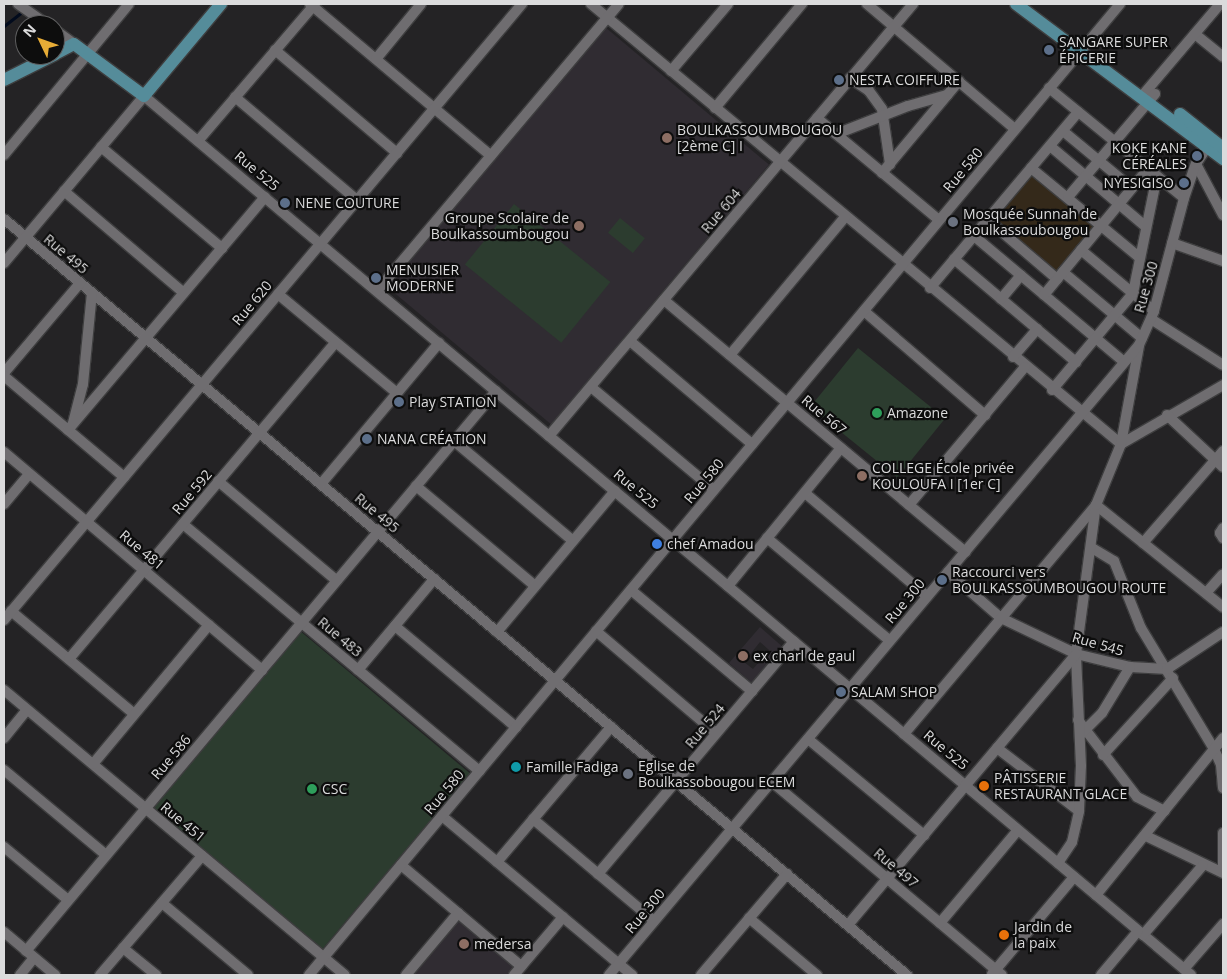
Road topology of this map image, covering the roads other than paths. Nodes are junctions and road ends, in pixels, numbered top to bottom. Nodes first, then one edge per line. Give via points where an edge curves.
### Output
1 (129, 4) edge
2 (221, 4) edge
3 (421, 4) edge
4 (522, 4) edge
5 (591, 4) edge
6 (619, 4) edge
7 (728, 4) edge
8 (802, 4) edge
9 (867, 4) edge
10 (913, 4) edge
11 (1021, 4) edge
12 (1120, 4) edge
13 (1220, 4) edge
14 (19, 5) edge
15 (312, 5) edge
16 (34, 15) edge
17 (607, 18) junction
18 (894, 27) junction
19 (1195, 34) junction
20 (65, 37) edge
21 (74, 44) junction
22 (1083, 47) junction
23 (65, 49) edge
24 (275, 50) junction
25 (88, 53) junction
26 (1223, 57) edge
27 (376, 59) junction
28 (34, 65) edge
29 (671, 71) junction
30 (850, 78) junction
31 (4, 80) edge
32 (959, 81) junction
33 (1049, 88) junction
34 (948, 95) junction
35 (1149, 95) junction
36 (144, 96) junction
37 (235, 97) junction
38 (434, 108) junction
39 (715, 108) junction
40 (1078, 112) junction
41 (883, 115) junction
42 (817, 118) junction
43 (1016, 129) junction
44 (1063, 131) junction
45 (836, 134) junction
46 (198, 141) junction
47 (1114, 142) junction
48 (1209, 142) junction
49 (1050, 146) junction
50 (101, 147) junction
51 (1223, 148) edge
52 (397, 153) junction
53 (4, 155) edge
54 (491, 156) junction
55 (1223, 159) edge
56 (1099, 161) junction
57 (780, 162) junction
58 (890, 164) junction
59 (1196, 164) junction
60 (1031, 168) junction
61 (1148, 169) junction
62 (882, 173) junction
63 (1086, 176) junction
64 (1157, 176) junction
65 (1132, 188) junction
66 (64, 191) junction
67 (265, 197) junction
68 (1068, 197) junction
69 (1184, 198) junction
70 (357, 200) junction
71 (1118, 204) junction
72 (1223, 215) edge
73 (846, 217) junction
74 (4, 219) edge
75 (939, 220) junction
76 (988, 220) junction
77 (1101, 225) junction
78 (1145, 226) junction
79 (974, 236) junction
80 (25, 237) junction
81 (1172, 243) junction
82 (320, 244) junction
83 (222, 248) junction
84 (1081, 250) junction
85 (1140, 257) junction
86 (954, 260) junction
87 (1223, 261) edge
88 (4, 262) edge
89 (902, 264) junction
90 (1020, 275) junction
91 (1060, 275) junction
92 (80, 283) junction
93 (930, 288) junction
94 (377, 291) junction
95 (184, 292) junction
96 (92, 293) junction
97 (1133, 293) junction
98 (278, 294) junction
99 (1044, 295) junction
100 (1002, 299) junction
101 (664, 300) junction
102 (864, 310) junction
103 (1115, 315) junction
104 (1152, 315) junction
105 (1037, 329) junction
106 (146, 338) junction
107 (1095, 338) junction
108 (630, 341) junction
109 (336, 342) junction
110 (1140, 342) junction
111 (439, 343) junction
112 (730, 354) junction
113 (1013, 357) junction
114 (1076, 362) junction
115 (1124, 362) junction
116 (1223, 365) edge
117 (1025, 367) junction
118 (4, 374) edge
119 (202, 385) junction
120 (1223, 385) edge
121 (591, 387) junction
122 (1052, 390) junction
123 (496, 391) junction
124 (397, 393) junction
125 (787, 402) junction
126 (985, 414) junction
127 (1081, 414) junction
128 (1166, 415) junction
129 (70, 428) junction
130 (259, 433) junction
131 (550, 436) junction
132 (454, 441) junction
133 (752, 444) junction
134 (1121, 444) junction
135 (842, 448) junction
136 (1223, 450) edge
137 (4, 452) edge
138 (1215, 460) junction
139 (1223, 467) edge
140 (29, 474) junction
141 (124, 477) junction
142 (218, 481) junction
143 (321, 484) junction
144 (416, 486) junction
145 (714, 490) junction
146 (615, 491) junction
147 (804, 493) junction
148 (4, 504) edge
149 (909, 505) junction
150 (1096, 505) junction
151 (86, 522) junction
152 (183, 524) junction
153 (1223, 528) edge
154 (378, 532) junction
155 (767, 538) junction
156 (1223, 538) edge
157 (673, 540) junction
158 (573, 541) junction
159 (1143, 543) junction
160 (1092, 548) junction
161 (965, 552) junction
162 (144, 570) junction
163 (948, 572) junction
164 (1223, 574) edge
165 (434, 579) junction
166 (337, 581) junction
167 (535, 586) junction
168 (728, 586) junction
169 (631, 590) junction
170 (1206, 593) junction
171 (927, 596) junction
172 (1223, 607) edge
173 (11, 611) junction
174 (1001, 618) junction
175 (4, 620) edge
176 (302, 623) junction
177 (210, 625) junction
178 (395, 626) junction
179 (497, 632) junction
180 (596, 632) junction
181 (1223, 632) edge
182 (794, 641) junction
183 (890, 641) junction
184 (1076, 654) junction
185 (69, 659) junction
186 (1130, 667) junction
187 (1167, 669) junction
188 (262, 670) junction
189 (358, 670) junction
190 (1173, 678) junction
191 (555, 680) junction
192 (850, 689) junction
193 (4, 690) edge
194 (752, 691) junction
195 (27, 710) junction
196 (134, 714) junction
197 (611, 727) junction
198 (516, 728) junction
199 (716, 733) junction
200 (1082, 733) junction
201 (904, 734) junction
202 (4, 738) edge
203 (808, 738) junction
204 (1223, 738) edge
205 (997, 748) junction
206 (1214, 749) junction
207 (1103, 755) junction
208 (93, 764) junction
209 (4, 770) edge
210 (479, 771) junction
211 (1222, 771) edge
212 (676, 781) junction
213 (772, 782) junction
214 (965, 786) junction
215 (1223, 788) edge
216 (145, 808) junction
217 (1079, 811) junction
218 (1166, 811) junction
219 (442, 816) junction
220 (534, 819) junction
221 (732, 828) junction
222 (1018, 830) junction
223 (1223, 833) edge
224 (924, 835) junction
225 (1146, 836) junction
226 (4, 847) edge
227 (106, 856) junction
228 (202, 856) junction
229 (498, 862) junction
230 (1058, 863) junction
231 (401, 865) junction
232 (1202, 865) junction
233 (1223, 872) edge
234 (598, 874) junction
235 (786, 874) junction
236 (1074, 877) junction
237 (887, 879) junction
238 (1096, 895) junction
239 (68, 900) junction
240 (162, 903) junction
241 (458, 913) junction
242 (563, 917) junction
243 (749, 918) junction
244 (654, 921) junction
245 (940, 923) junction
246 (1223, 924) edge
247 (848, 925) junction
248 (4, 932) edge
249 (1141, 933) junction
250 (124, 948) junction
251 (26, 950) junction
252 (34, 958) junction
253 (324, 958) junction
254 (618, 964) junction
255 (521, 966) junction
256 (1187, 972) edge
257 (812, 974) edge
258 (902, 974) edge
259 (997, 974) edge
260 (20, 975) edge
261 (55, 975) edge
262 (100, 975) edge
263 (156, 975) edge
264 (248, 975) edge
265 (309, 975) edge
266 (345, 975) edge
267 (406, 975) edge
268 (514, 975) edge
269 (609, 975) edge
270 (632, 975) edge
271 (701, 975) edge
272 (1101, 975) edge

1 - 25 street
2 - 36 main road
3 - 27 street
4 - 38 street, Rue 620
5 - 17 street
6 - 17 street
7 - 29 street
8 - 39 street
9 - 18 street
10 - 18 street, Rue 604
11 - 22 main road
12 - 22 street, Rue 580
13 - 19 street
14 - 16 street
15 - 24 street
15 - 27 street
17 - 29 street
17 - 54 street
18 - 30 street, Rue 604
18 - 32 street
19 - 26 street
19 - 35 street
20 - 21 street
21 - 23 main road
21 - 25 main road, Rue 525
22 - 33 street, Rue 580
22 - 35 main road
24 - 37 street
24 - 52 street
25 - 36 main road, Rue 525
25 - 53 street
27 - 38 street
28 - 31 main road
29 - 39 street
30 - 41 street via 878,101
30 - 42 street, Rue 604
32 - 34 street
32 - 43 street
33 - 40 street
33 - 43 street, Rue 580
34 - 41 street
34 - 58 street
35 - 47 street
35 - 48 main road
36 - 46 street, Rue 525
36 - 50 street
37 - 46 street
37 - 70 street
38 - 52 street, Rue 620
38 - 54 street
39 - 57 street
40 - 44 street
40 - 47 street
41 - 45 street
41 - 58 street
42 - 45 street
42 - 57 street, Rue 604
43 - 75 street, Rue 580
44 - 49 street
44 - 56 street
45 - 62 street
46 - 67 street, Rue 525
47 - 56 street
47 - 61 street
48 - 51 main road
48 - 55 main road
48 - 59 street, Rue 300
49 - 60 street
49 - 63 street
50 - 66 street
50 - 83 street
52 - 70 street, Rue 620
54 - 94 street
56 - 63 street
56 - 65 street
57 - 73 street
57 - 101 street, Rue 604
58 - 62 street
59 - 69 street, Rue 300
59 - 72 street
60 - 68 street
60 - 76 street
61 - 64 street
61 - 65 street
62 - 75 street
63 - 68 street
63 - 71 street
64 - 69 street
64 - 78 street
65 - 71 street
66 - 80 street
66 - 95 street
67 - 82 street, Rue 525
67 - 83 street
68 - 77 street
69 - 81 street, Rue 300
70 - 82 street, Rue 620
71 - 77 street
71 - 78 street
73 - 89 street
73 - 112 street
74 - 80 street, Rue 495
75 - 89 street, Rue 580
76 - 79 street
76 - 91 street
77 - 84 street
77 - 85 street
78 - 85 street
79 - 86 street
79 - 90 street
80 - 88 street
80 - 92 street, Rue 495
81 - 87 street
81 - 104 street, Rue 300
82 - 94 street, Rue 525
82 - 98 street, Rue 620
83 - 95 street
84 - 91 street
84 - 97 street
85 - 97 street
86 - 93 street
86 - 100 street
89 - 93 street
89 - 102 street, Rue 580
90 - 99 street
90 - 100 street
91 - 99 street
91 - 103 street
92 - 96 street, Rue 495
92 - 118 street
93 - 113 street
94 - 111 street, Rue 525
95 - 106 street
96 - 106 street, Rue 495
96 - 129 street via 83,384
97 - 103 street
97 - 104 street
98 - 109 street
98 - 119 street, Rue 620
99 - 107 street
100 - 105 street
101 - 108 street, Rue 604
101 - 112 street, Rue 567
102 - 125 street, Rue 580
102 - 126 street
103 - 107 street
103 - 110 street
104 - 110 street, Rue 300
104 - 116 street
105 - 113 street
105 - 114 street
106 - 119 street, Rue 495
106 - 129 street
107 - 114 street
107 - 115 street
108 - 121 street, Rue 604
108 - 133 street
109 - 124 street
109 - 130 street, Rue 592
110 - 115 street, Rue 300
110 - 134 street
111 - 123 street, Rue 525
111 - 124 street
112 - 125 street, Rue 567
113 - 117 street
114 - 122 street
115 - 127 street, Rue 300
117 - 122 street
117 - 126 street
118 - 129 street
119 - 130 street, Rue 495
119 - 141 street, Rue 620
120 - 128 street
121 - 131 street, Rue 604
121 - 145 street
122 - 127 street
123 - 131 street, Rue 525
123 - 132 street, Rue 586
124 - 143 street
125 - 133 street, Rue 580
125 - 135 street, Rue 567
126 - 149 street
127 - 134 street
127 - 161 street, Rue 300
128 - 134 street
128 - 138 street
129 - 141 street
130 - 142 street, Rue 592
130 - 143 street, Rue 495
131 - 146 street, Rue 525
132 - 144 street, Rue 586
132 - 158 street
133 - 145 street, Rue 580
134 - 150 street
135 - 147 street
135 - 149 street, Rue 567
136 - 138 street
137 - 140 street, Rue 481
138 - 139 street
138 - 159 street
140 - 148 street
140 - 151 street, Rue 481
141 - 151 street, Rue 620
142 - 152 street, Rue 592
142 - 166 street
143 - 154 street, Rue 495
144 - 154 street, Rue 586
144 - 167 street
145 - 157 street, Rue 580
146 - 157 street, Rue 525
146 - 158 street
147 - 155 street
147 - 171 street
149 - 161 street, Rue 567
150 - 159 street
150 - 160 street
150 - 174 street
151 - 162 street, Rue 481
151 - 173 street, Rue 620
152 - 162 street, Rue 592
152 - 176 street, Rue 483
153 - 156 street via 1220,533
154 - 165 street, Rue 495
154 - 166 street, Rue 586
155 - 168 street
155 - 183 street
157 - 168 street, Rue 525
157 - 169 street, Rue 580
158 - 167 street
159 - 170 street
160 - 184 street
160 - 187 street via 1114,561 1141,628
161 - 163 street, Rue 300
162 - 177 street, Rue 481
162 - 185 street, Rue 592
163 - 171 street, Rue 300
163 - 174 street, Rue 545
164 - 170 street
165 - 178 street
165 - 179 street, Rue 495
166 - 176 street, Rue 586
167 - 179 street
168 - 182 street, Rue 525
169 - 180 street, Rue 580
169 - 194 street
170 - 172 street
171 - 183 street, Rue 300
173 - 175 street, Rue 620
173 - 185 street
174 - 184 street, Rue 545
174 - 201 street
176 - 188 street, Rue 586
176 - 189 street, Rue 483
177 - 188 street, Rue 481
177 - 196 street
178 - 189 street
178 - 198 street
179 - 191 street, Rue 495
180 - 191 street, Rue 580
180 - 199 street
181 - 187 street
182 - 192 street, Rue 525
182 - 194 street, Rue 524
183 - 192 street, Rue 300
184 - 186 street, Rue 545
184 - 200 street via 1077,719
184 - 205 street
185 - 196 street
186 - 187 street, Rue 545
186 - 200 street via 1102,713
187 - 190 street
188 - 216 street, Rue 586
189 - 210 street, Rue 483
190 - 206 street
190 - 207 street
191 - 197 street, Rue 495
191 - 198 street, Rue 580
192 - 201 street, Rue 525
192 - 203 street, Rue 300
193 - 195 street, Rue 451
194 - 199 street, Rue 524
195 - 202 street
195 - 208 street, Rue 451
196 - 208 street
197 - 212 street, Rue 495
197 - 220 street
198 - 210 street, Rue 580
199 - 212 street, Rue 524
200 - 207 street
200 - 217 street
201 - 214 street, Rue 525
203 - 213 street, Rue 300
203 - 224 street
204 - 206 street
205 - 214 street
205 - 217 street
206 - 211 street
206 - 218 street
207 - 218 street via 1137,797
208 - 216 street, Rue 451
209 - 227 street
210 - 219 street, Rue 580
211 - 215 street
212 - 221 street, Rue 495
212 - 234 street, Rue 524
213 - 221 street, Rue 300
213 - 237 street, Rue 497
214 - 222 street, Rue 525
214 - 224 street
216 - 227 street, Rue 586
216 - 228 street, Rue 451
217 - 230 street via 1072,842
218 - 225 street
219 - 229 street
219 - 231 street, Rue 580
220 - 229 street
220 - 234 street
221 - 235 street, Rue 495
221 - 244 street, Rue 300
222 - 230 street, Rue 525
222 - 245 street
223 - 233 street
224 - 237 street
225 - 232 street
225 - 238 street
226 - 239 street
227 - 239 street, Rue 586
228 - 240 street
228 - 253 street, Rue 451
229 - 242 street
230 - 236 street, Rue 525
231 - 241 street
231 - 253 street, Rue 580
232 - 233 street
232 - 249 street
234 - 244 street
235 - 243 street
235 - 247 street, Rue 495
236 - 238 street, Rue 525
236 - 259 street
237 - 245 street, Rue 497
237 - 247 street
238 - 249 street, Rue 525
239 - 251 street, Rue 586
240 - 250 street
240 - 264 street
241 - 255 street
241 - 267 street
242 - 254 street
242 - 255 street
243 - 257 street
243 - 271 street
244 - 254 street, Rue 300
245 - 259 street, Rue 497
246 - 256 street
247 - 258 street, Rue 495
248 - 251 street
249 - 256 street, Rue 525
249 - 272 street
250 - 262 street
250 - 263 street
251 - 252 street
252 - 260 street
252 - 261 street
253 - 265 street, Rue 580
253 - 266 street, Rue 451
254 - 269 street, Rue 300
254 - 270 street
255 - 268 street

